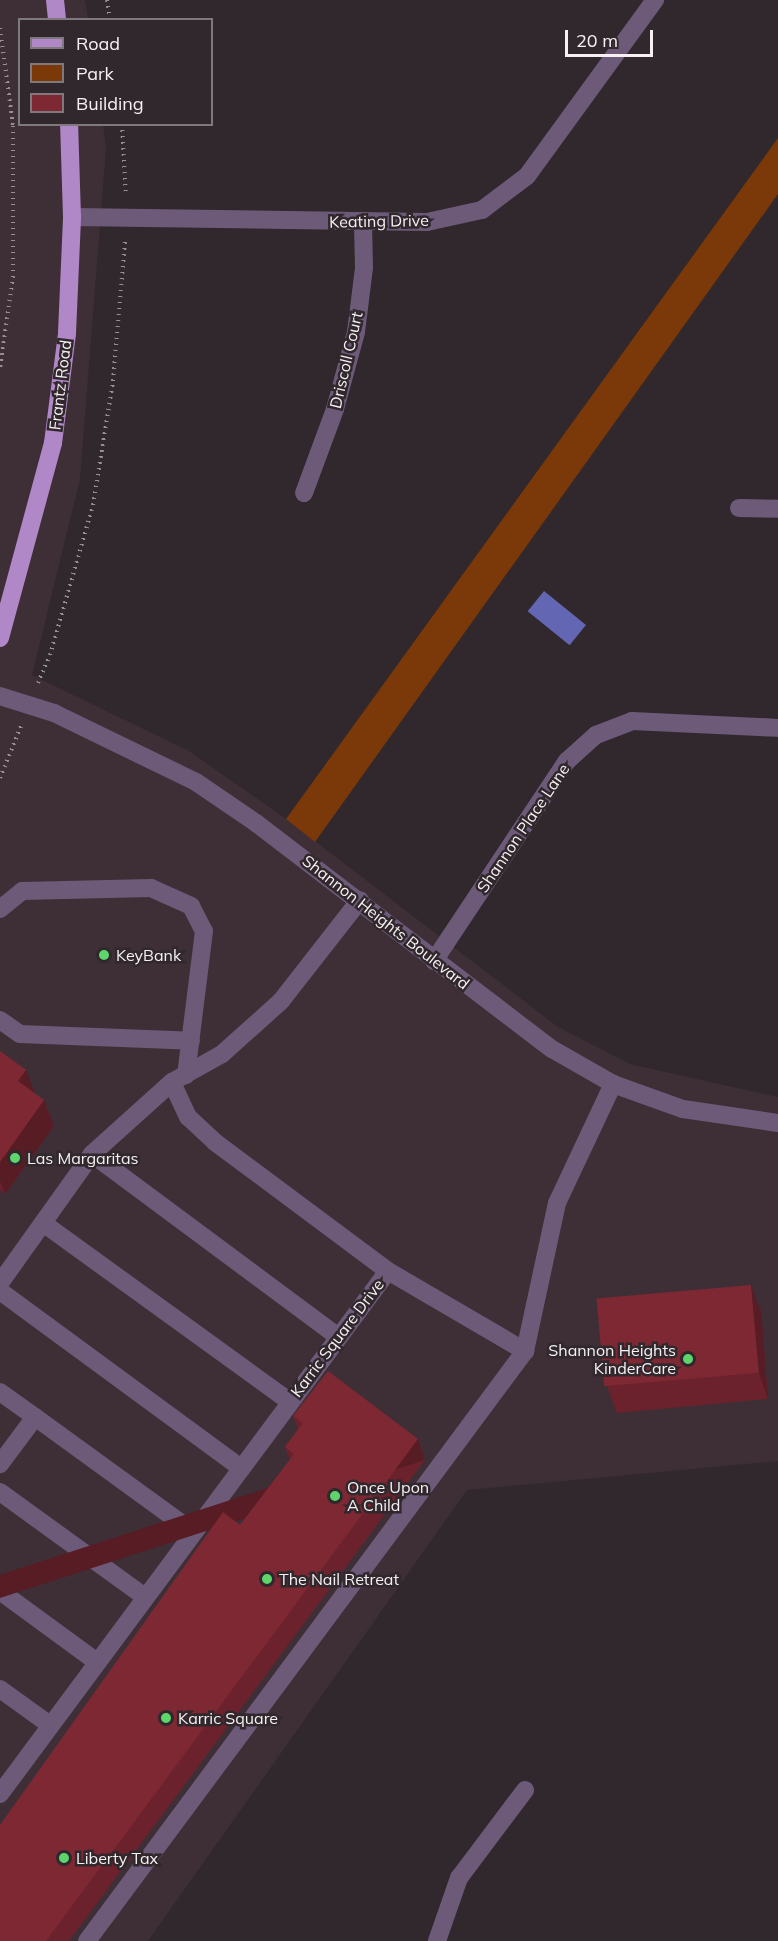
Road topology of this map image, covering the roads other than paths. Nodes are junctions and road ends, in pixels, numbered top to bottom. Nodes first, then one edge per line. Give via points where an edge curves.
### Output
1 (55, 0) edge
2 (656, 0) edge
3 (57, 18) edge
4 (69, 126) edge
5 (72, 217) junction
6 (363, 223) junction
7 (304, 493) dead end
8 (739, 508) dead end
9 (778, 509) edge
10 (0, 638) edge
11 (0, 696) edge
12 (778, 728) edge
13 (360, 900) junction
14 (0, 909) edge
15 (434, 961) junction
16 (0, 1020) edge
17 (190, 1041) junction
18 (179, 1078) junction
19 (613, 1084) junction
20 (778, 1123) edge
21 (92, 1154) junction
22 (43, 1223) junction
23 (388, 1271) junction
24 (0, 1283) edge
25 (0, 1291) edge
26 (338, 1337) junction
27 (525, 1351) junction
28 (0, 1392) edge
29 (290, 1402) junction
30 (35, 1417) junction
31 (0, 1464) edge
32 (241, 1468) junction
33 (0, 1492) edge
34 (194, 1532) junction
35 (0, 1590) edge
36 (145, 1597) junction
37 (97, 1662) junction
38 (0, 1689) edge
39 (50, 1725) junction
40 (525, 1790) dead end
41 (0, 1793) edge
42 (87, 1941) edge
43 (436, 1941) edge

1 - 3 main road
2 - 6 street, Keating Drive via 527,176 482,210 427,222
4 - 5 main road, Frantz Road
5 - 6 street, Keating Drive
5 - 10 main road, Frantz Road via 67,333 53,443
6 - 7 street, Driscoll Court via 364,268 356,332 335,409
8 - 9 street
11 - 13 street, Shannon Heights Boulevard via 54,713 196,783
12 - 15 street, Shannon Place Lane via 632,721 596,735 567,761
13 - 15 street, Shannon Heights Boulevard
13 - 18 street via 281,1001 222,1054
14 - 17 street via 22,891 139,888 151,888 190,906 204,931
15 - 19 street, Shannon Heights Boulevard via 552,1048
16 - 17 street via 21,1034
17 - 18 street
18 - 21 street
18 - 23 street, Karric Square Drive via 188,1117 215,1142
19 - 20 street, Shannon Heights Boulevard via 683,1108
19 - 27 street via 557,1203
21 - 22 street
21 - 26 street
22 - 24 street
22 - 29 street
23 - 26 street, Karric Square Drive
23 - 27 street
25 - 32 street
26 - 29 street, Karric Square Drive
27 - 42 street
28 - 30 street
29 - 32 street, Karric Square Drive
30 - 31 street
30 - 34 street
32 - 34 street, Karric Square Drive
33 - 36 street
34 - 36 street, Karric Square Drive
35 - 37 street
36 - 37 street, Karric Square Drive
37 - 39 street, Karric Square Drive
38 - 39 street
39 - 41 street, Karric Square Drive
40 - 43 street via 459,1878

